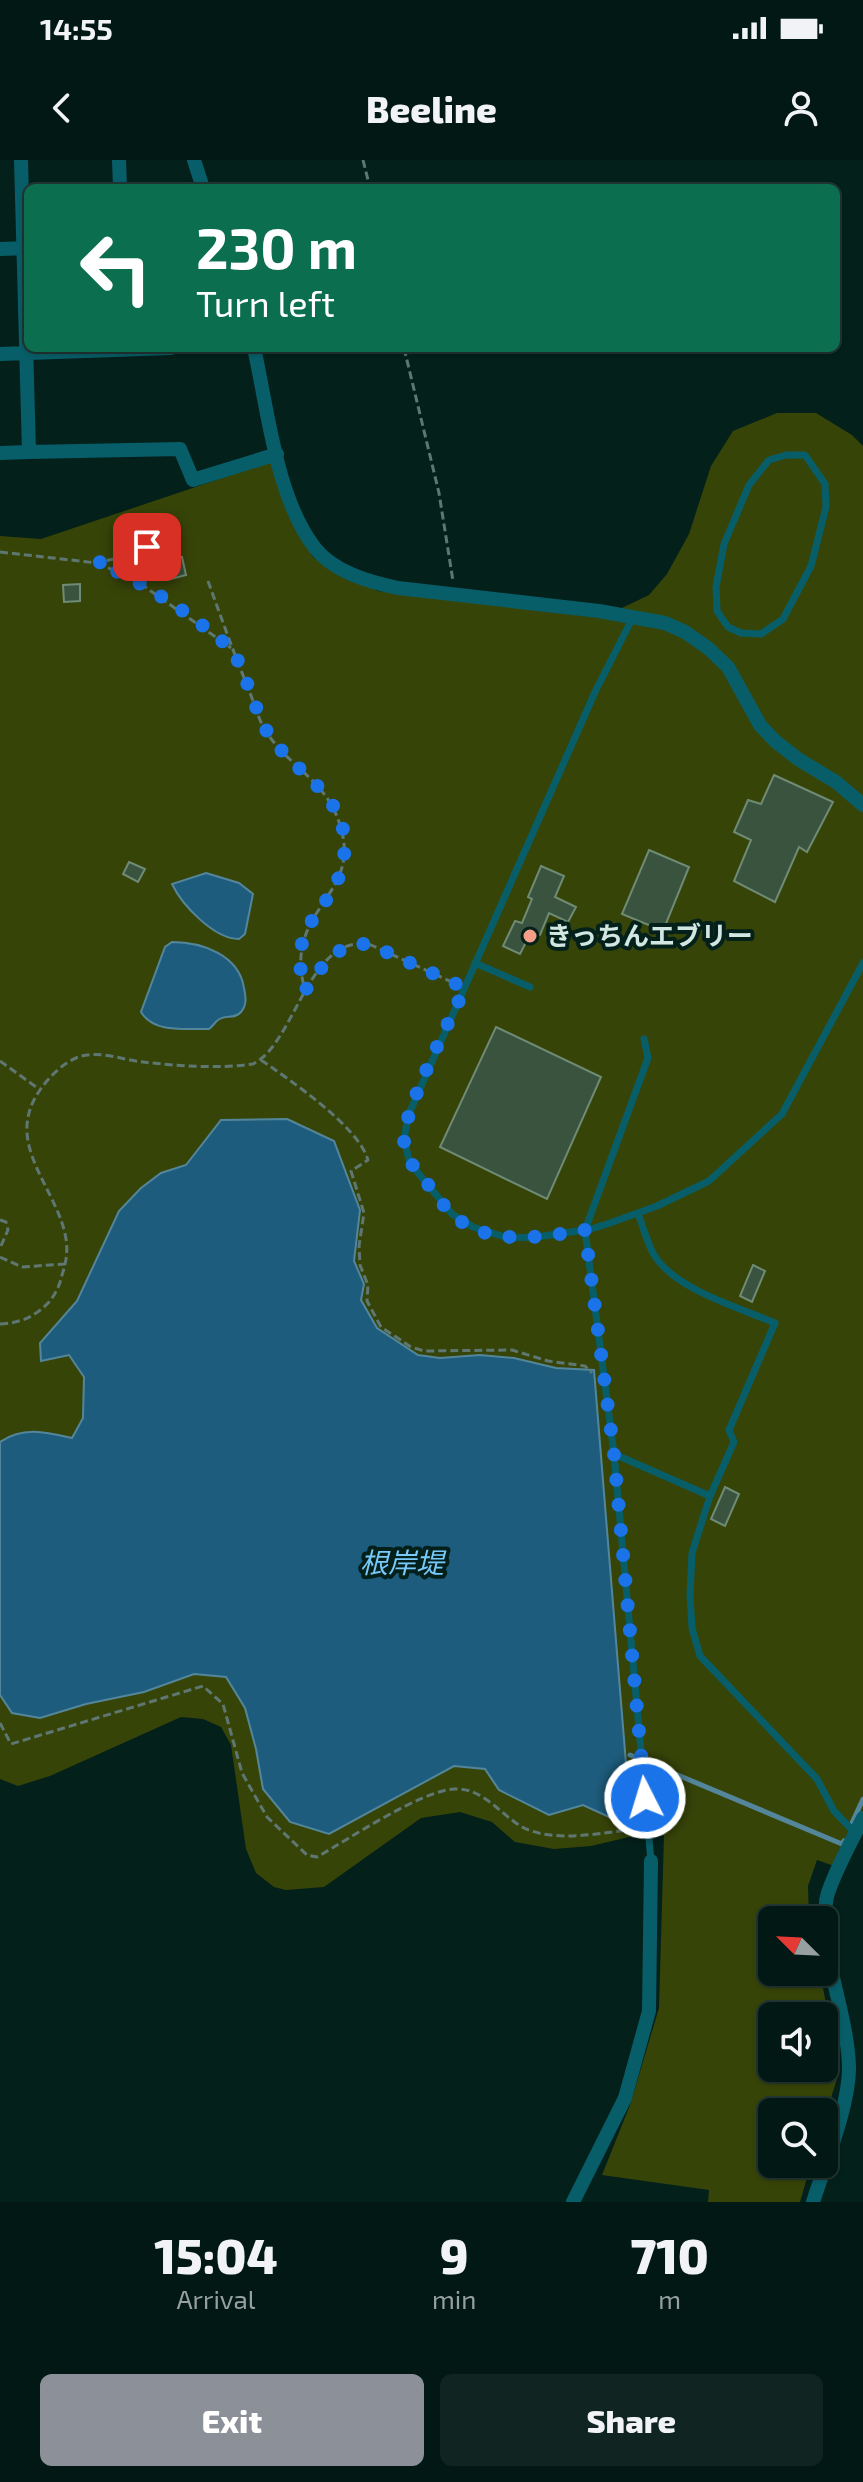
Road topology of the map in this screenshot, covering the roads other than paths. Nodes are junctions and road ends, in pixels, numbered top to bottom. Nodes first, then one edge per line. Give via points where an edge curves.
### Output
1 (21, 160) edge
2 (119, 160) edge
3 (194, 160) edge
4 (120, 184) edge
5 (202, 184) edge
6 (24, 213) edge
7 (24, 248) edge
8 (0, 249) edge
9 (56, 352) edge
10 (255, 352) edge
11 (27, 353) junction
12 (0, 354) edge
13 (29, 452) junction
14 (0, 453) edge
15 (277, 454) junction
16 (633, 617) junction
17 (761, 634) joint
18 (863, 805) edge
19 (475, 963) junction
20 (863, 963) edge
21 (530, 987) dead end
22 (644, 1039) dead end
23 (638, 1213) junction
24 (585, 1230) junction
25 (614, 1454) junction
26 (710, 1496) junction
27 (863, 1818) edge
28 (859, 1835) edge
29 (651, 1861) joint
30 (573, 2202) edge
31 (813, 2202) edge

1 - 6 street
2 - 4 street
3 - 5 street
7 - 8 street
9 - 11 street
10 - 15 street
11 - 12 street
11 - 13 street
13 - 14 street
13 - 15 street via 180,449 193,480
15 - 16 street via 292,508 316,549 370,582
16 - 18 street via 665,623 708,648 728,667 760,725 775,741
16 - 19 lane
17 - 17 lane via 728,627 717,611 724,544 749,485 769,460 805,455 825,484 826,507 811,566 783,619
19 - 21 lane
19 - 24 lane via 408,1116 404,1140 410,1163 452,1214 473,1227 508,1238
20 - 23 lane via 782,1114 709,1181
22 - 24 lane via 648,1058
23 - 24 lane
23 - 26 lane via 666,1270 775,1323 729,1430 734,1442
24 - 25 lane
25 - 26 lane
25 - 29 lane
26 - 28 lane via 692,1553 692,1628 700,1656 817,1779 834,1811
27 - 28 street
28 - 31 street via 826,1899 825,1942 849,2066 846,2093
29 - 30 street via 649,2011 625,2098

